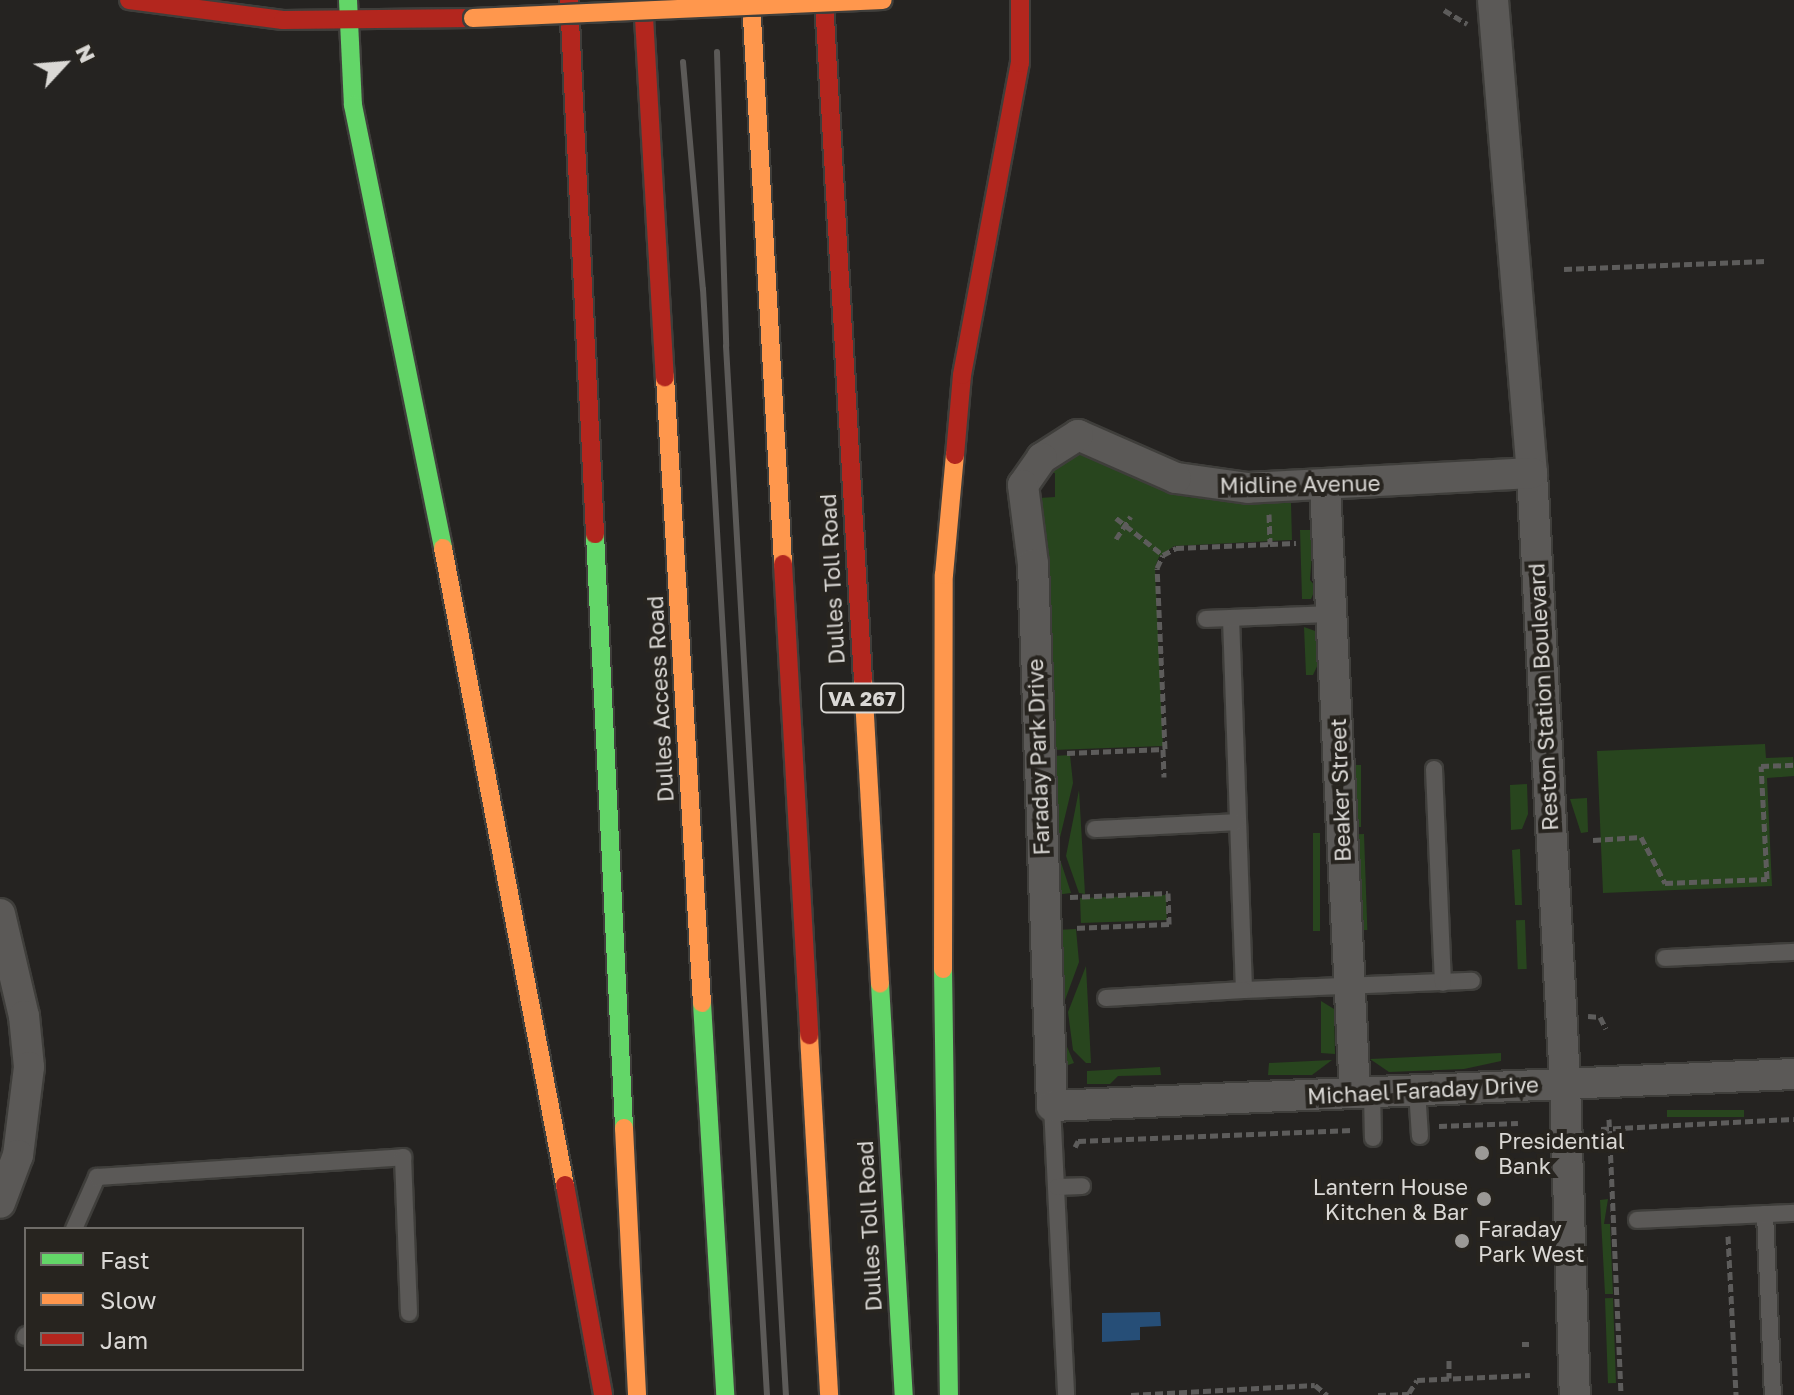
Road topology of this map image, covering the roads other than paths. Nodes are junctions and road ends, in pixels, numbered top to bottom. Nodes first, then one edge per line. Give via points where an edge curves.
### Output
1 (129, 0) edge
2 (348, 0) edge
3 (569, 0) edge
4 (643, 0) edge
5 (751, 0) edge
6 (824, 0) edge
7 (883, 0) edge
8 (1001, 0) edge
9 (1020, 0) edge
10 (1027, 0) edge
11 (1493, 0) edge
12 (347, 22) junction
13 (1078, 435) joint
14 (1532, 473) junction
15 (1325, 487) junction
16 (1332, 614) junction
17 (1231, 618) junction
18 (1206, 619) dead end
19 (1434, 769) dead end
20 (1237, 822) junction
21 (1095, 829) dead end
22 (0, 914) edge
23 (1794, 952) edge
24 (1665, 958) dead end
25 (1472, 981) dead end
26 (1443, 983) junction
27 (1348, 985) junction
28 (1244, 990) junction
29 (1106, 998) dead end
30 (1794, 1074) edge
31 (1565, 1083) junction
32 (1417, 1090) junction
33 (1363, 1092) junction
34 (1052, 1106) junction
35 (1420, 1132) road end
36 (1373, 1134) road end
37 (0, 1203) edge
38 (1794, 1213) edge
39 (1765, 1214) junction
40 (1637, 1220) dead end
41 (75, 1227) edge
42 (409, 1313) dead end
43 (603, 1395) edge
44 (637, 1395) edge
45 (725, 1395) edge
46 (829, 1395) edge
47 (904, 1395) edge
48 (949, 1395) edge
49 (1066, 1395) edge
50 (1575, 1395) edge
51 (1773, 1395) edge

1 - 12 main road via 195,11
2 - 12 main road
3 - 44 main road
4 - 45 main road, Dulles Access Road
5 - 46 main road
6 - 47 main road, Dulles Toll Road / VA 267
7 - 12 main road, bridge
8 - 9 main road
9 - 10 main road
9 - 48 main road via 1020,63 962,375 944,575 941,777
11 - 14 street, Reston Station Boulevard
12 - 43 main road via 353,105 496,806
13 - 15 street, Midline Avenue via 1132,463 1210,486
13 - 34 street, Faraday Park Drive via 1042,458 1023,485 1033,564
14 - 15 street, Midline Avenue
14 - 31 street, Reston Station Boulevard
15 - 16 street, Beaker Street
16 - 17 lane
16 - 27 street, Beaker Street
17 - 18 lane
17 - 20 lane
19 - 26 lane
20 - 21 lane
20 - 28 lane
22 - 37 street via 24,1016 29,1067 18,1155
23 - 24 lane
25 - 26 lane
26 - 27 lane
27 - 28 lane
27 - 33 street, Beaker Street
28 - 29 lane
30 - 31 street, Michael Faraday Drive
31 - 32 street, Michael Faraday Drive
31 - 50 street, Reston Station Boulevard
32 - 33 street, Michael Faraday Drive
32 - 35 lane
33 - 34 street, Michael Faraday Drive
33 - 36 lane
34 - 49 lane via 1071,1186
38 - 39 lane
39 - 40 lane
39 - 51 lane
41 - 42 lane via 97,1177 403,1157

